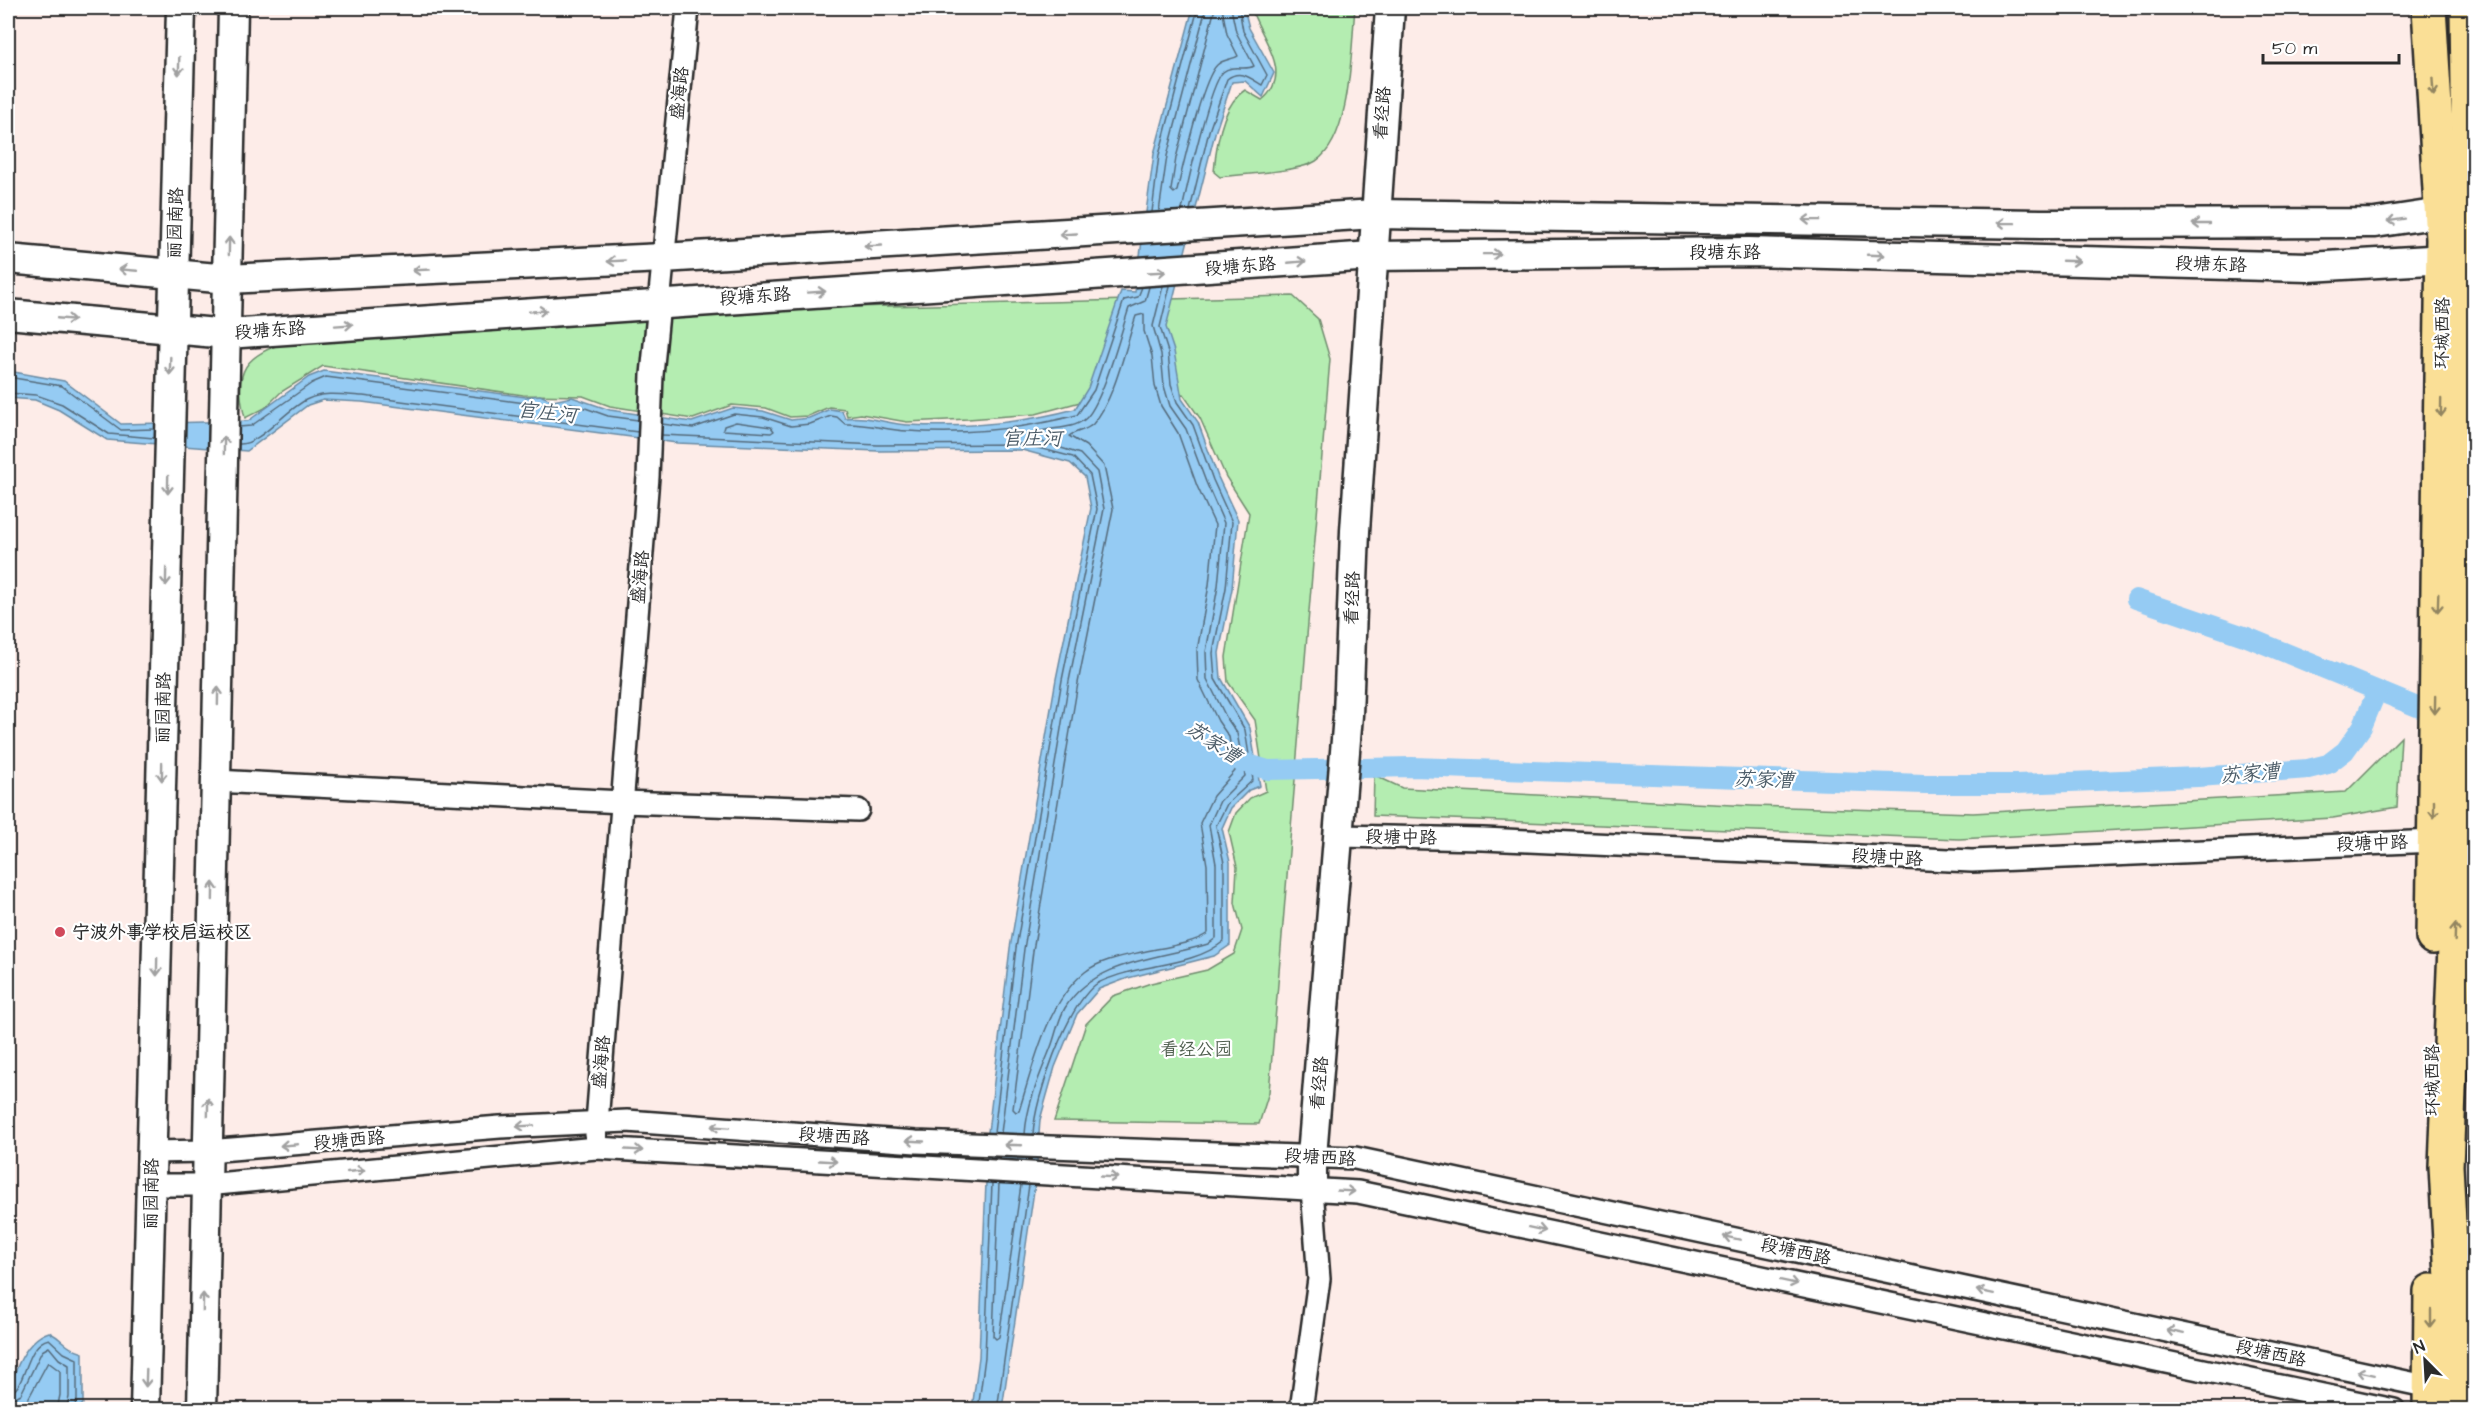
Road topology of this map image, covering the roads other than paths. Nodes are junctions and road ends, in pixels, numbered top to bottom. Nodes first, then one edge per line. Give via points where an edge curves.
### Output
1 (181, 8) edge
2 (233, 8) edge
3 (688, 8) edge
4 (1390, 8) edge
5 (2428, 8) edge
6 (2467, 8) edge
7 (2462, 212) edge
8 (1375, 214) junction
9 (1372, 256) junction
10 (663, 258) junction
11 (2462, 258) edge
12 (8, 260) edge
13 (173, 274) junction
14 (228, 279) junction
15 (659, 302) junction
16 (2472, 313) edge
17 (8, 314) edge
18 (171, 329) junction
19 (227, 334) junction
20 (2450, 665) junction
21 (2449, 752) junction
22 (216, 781) junction
23 (622, 802) junction
24 (858, 810) dead end
25 (1339, 836) junction
26 (2434, 841) junction
27 (596, 1122) junction
28 (596, 1148) junction
29 (207, 1151) junction
30 (152, 1152) junction
31 (1312, 1156) junction
32 (151, 1185) junction
33 (206, 1185) junction
34 (1312, 1189) junction
35 (2430, 1398) edge
36 (145, 1410) edge
37 (202, 1410) edge
38 (1301, 1410) edge
39 (2394, 1410) edge
40 (2458, 1410) edge

1 -> 13 main road, 丽园南路
14 -> 2 main road
3 - 10 street, 盛海路
4 - 8 main road, 看经路
5 -> 7 main road, 环城西路
6 - 7 main road, 环城西路
7 -> 8 main road, 段塘东路 via 2363,224 2041,224
7 - 11 main road, 环城西路
8 - 9 main road, 看经路
8 -> 10 main road, 段塘东路
9 -> 11 main road, 段塘东路 via 1749,252 2309,267
15 -> 9 main road, 段塘东路
9 - 25 main road, 看经路
10 -> 14 main road, 段塘东路
10 - 15 street, 盛海路
11 - 16 main road, 环城西路
11 -> 20 main road, 环城西路
13 -> 12 main road, 段塘东路
13 - 14 main road, 段塘东路
13 - 18 main road, 丽园南路
14 - 19 main road
19 -> 15 main road, 段塘东路
15 - 23 street, 盛海路
16 - 20 main road, 环城西路
17 -> 18 main road, 段塘东路
18 - 19 main road, 段塘东路
18 -> 30 main road, 丽园南路
22 -> 19 main road
20 - 21 main road
21 -> 26 main road, 环城西路
40 -> 21 main road, 环城西路 via 2446,1166
22 - 23 street
29 -> 22 main road
23 - 24 street
23 - 27 street, 盛海路
25 - 26 street, 段塘中路 via 1972,861
25 - 31 main road, 看经路
26 -> 35 main road, 环城西路
27 - 28 street, 盛海路
27 -> 29 street, 段塘西路
31 -> 27 street, 段塘西路 via 973,1144
33 -> 28 street, 段塘西路
28 -> 34 street, 段塘西路
29 - 30 street, 段塘西路
29 - 33 main road
30 - 32 main road, 丽园南路
31 - 34 main road, 看经路
35 -> 31 street, 段塘西路 via 1355,1158
32 - 33 street, 段塘西路
32 -> 36 main road, 丽园南路
37 -> 33 main road
34 - 38 street via 1319,1279
34 -> 39 street, 段塘西路 via 1358,1192
35 - 40 street, 段塘西路

